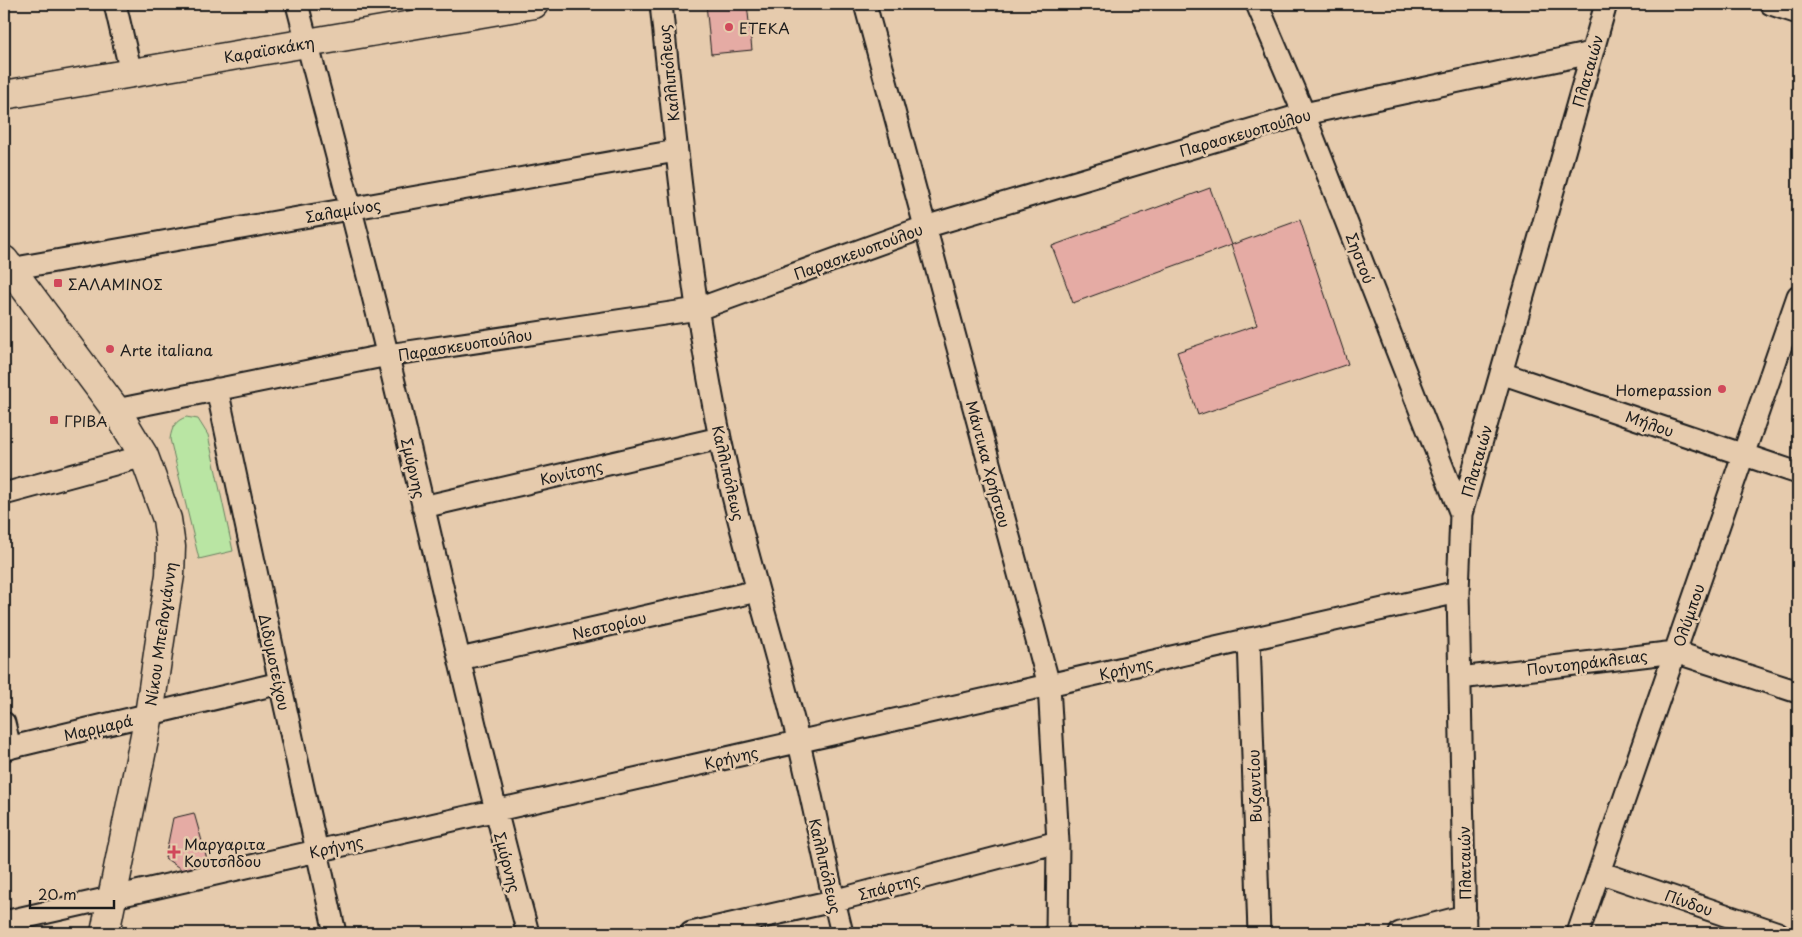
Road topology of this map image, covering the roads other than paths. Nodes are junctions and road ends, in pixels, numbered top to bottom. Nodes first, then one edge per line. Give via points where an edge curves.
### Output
1 (115, 4) edge
2 (297, 4) edge
3 (534, 4) edge
4 (661, 4) edge
5 (865, 4) edge
6 (1257, 4) edge
7 (1606, 4) edge
8 (1771, 4) edge
9 (485, 7) edge
10 (1798, 13) edge
11 (307, 43) junction
12 (1592, 53) junction
13 (131, 74) junction
14 (4, 96) edge
15 (1304, 114) junction
16 (676, 151) junction
17 (352, 208) junction
18 (925, 227) junction
19 (7, 265) edge
20 (1798, 296) edge
21 (698, 308) junction
22 (388, 355) junction
23 (1501, 373) junction
24 (217, 389) junction
25 (116, 410) junction
26 (720, 438) junction
27 (1744, 455) junction
28 (144, 456) junction
29 (1798, 473) edge
30 (4, 494) edge
31 (423, 507) junction
32 (1461, 514) junction
33 (757, 591) junction
34 (1458, 592) junction
35 (1249, 639) junction
36 (1675, 652) junction
37 (460, 659) junction
38 (1460, 678) junction
39 (280, 683) junction
40 (1049, 685) junction
41 (1798, 692) edge
42 (149, 715) junction
43 (4, 723) edge
44 (798, 742) junction
45 (7, 748) edge
46 (494, 810) junction
47 (1058, 842) junction
48 (316, 851) junction
49 (1599, 872) junction
50 (112, 897) junction
51 (833, 901) junction
52 (4, 922) edge
53 (1465, 925) edge
54 (106, 933) edge
55 (336, 933) edge
56 (528, 933) edge
57 (691, 933) edge
58 (842, 933) edge
59 (1057, 933) edge
60 (1259, 933) edge
61 (1400, 933) edge
62 (1578, 933) edge
63 (1778, 933) edge

1 - 13 street
2 - 11 street, Σμύρνης
3 - 9 main road, Καραϊσκάκη
4 - 16 street, Καλλιπόλεως
5 - 18 street, Μάντικα Χρήστου
6 - 15 street, Σηστού
7 - 12 street, Πλαταιών
8 - 10 street
9 - 11 main road, Καραϊσκάκη
11 - 13 main road, Καραϊσκάκη
11 - 17 street, Σμύρνης
12 - 15 street, Παρασκευοπούλου
12 - 23 street, Πλαταιών
13 - 14 main road, Καραϊσκάκη
15 - 18 street, Παρασκευοπούλου
15 - 32 street, Σηστού
16 - 17 street, Σαλαμίνος
16 - 21 street, Καλλιπόλεως
17 - 19 street, Σαλαμίνος
17 - 22 street, Σμύρνης
18 - 21 street, Παρασκευοπούλου
18 - 40 street, Μάντικα Χρήστου
19 - 25 main road, Νίκου Μπελογιάννη
20 - 27 street, Ολύμπου
21 - 22 street, Παρασκευοπούλου
21 - 26 street, Καλλιπόλεως
22 - 24 street, Παρασκευοπούλου
22 - 31 street, Σμύρνης
23 - 27 street, Μήλου
23 - 32 street, Πλαταιών
24 - 25 street, Παρασκευοπούλου
24 - 39 street, Διδυμοτείχου
25 - 28 main road, Νίκου Μπελογιάννη
26 - 31 street, Κονίτσης
26 - 33 street, Καλλιπόλεως
27 - 29 street, Μήλου
27 - 36 street, Ολύμπου
28 - 30 street
28 - 42 main road, Νίκου Μπελογιάννη via 167,519 171,547 170,575
31 - 37 street, Σμύρνης
32 - 34 street, Πλαταιών
33 - 37 street, Νεστορίου
33 - 44 street, Καλλιπόλεως
34 - 35 street, Κρήνης
34 - 38 street, Πλαταιών
35 - 40 street, Κρήνης
35 - 60 street, Βυζαντίου
36 - 38 street, Ποντοηράκλειας
36 - 41 street, Ποντοηράκλειας
36 - 49 street, Ολύμπου
37 - 46 street, Σμύρνης
38 - 53 street, Πλαταιών
39 - 42 street, Μαρμαρά
39 - 48 street, Διδυμοτείχου
40 - 44 street, Κρήνης
40 - 47 street, Μάντικα Χρήστου
42 - 45 street, Μαρμαρά
42 - 50 main road, Νίκου Μπελογιάννη
43 - 45 street
44 - 46 street, Κρήνης
44 - 51 street, Καλλιπόλεως
46 - 48 street, Κρήνης
46 - 56 street, Σμύρνης
47 - 51 street, Σπάρτης
47 - 59 street, Μάντικα Χρήστου
48 - 50 street, Κρήνης
48 - 55 street, Διδυμοτείχου
49 - 62 street, Ολύμπου
49 - 63 street, Πίνδου
50 - 52 street, Κρήνης
50 - 54 main road, Νίκου Μπελογιάννη
51 - 57 street, Σπάρτης
51 - 58 street, Καλλιπόλεως
53 - 61 street

